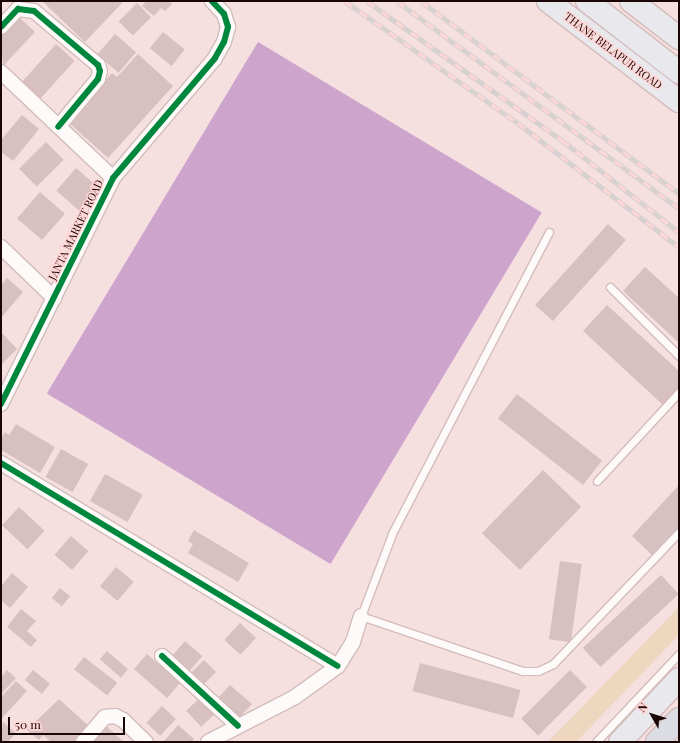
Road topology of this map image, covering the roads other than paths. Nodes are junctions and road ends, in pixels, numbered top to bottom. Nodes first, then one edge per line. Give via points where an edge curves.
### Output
1 (212, 1) edge
2 (548, 1) edge
3 (587, 1) edge
4 (631, 1) edge
5 (1, 27) edge
6 (679, 38) edge
7 (1, 72) edge
8 (679, 72) edge
9 (679, 100) edge
10 (58, 128) junction
11 (113, 178) junction
12 (549, 232) dead end
13 (1, 247) edge
14 (610, 287) dead end
15 (54, 298) junction
16 (679, 356) edge
17 (679, 392) edge
18 (1, 404) edge
19 (1, 463) edge
20 (597, 481) dead end
21 (679, 532) edge
22 (361, 616) junction
23 (679, 654) edge
24 (162, 656) dead end
25 (338, 666) junction
26 (679, 679) edge
27 (679, 720) edge
28 (238, 726) junction
29 (83, 742) edge
30 (146, 742) edge
31 (208, 742) edge
32 (596, 742) edge
33 (620, 742) edge
34 (658, 742) edge

1 - 11 street, JANTA MARKET ROAD via 224,14 228,27 221,48
2 - 9 main road, THANE BELAPUR ROAD
3 - 8 main road
4 - 6 main road
5 - 10 street via 18,8 34,11 98,65 98,79
7 - 10 street
10 - 11 street
11 - 15 street, JANTA MARKET ROAD
12 - 22 lane via 392,534
13 - 15 street
14 - 16 lane
15 - 18 street, JANTA MARKET ROAD
17 - 20 lane
19 - 25 street
21 - 22 lane via 553,664 538,671 523,671
22 - 25 street via 353,642
23 - 32 lane
24 - 28 street
25 - 28 street via 295,697
26 - 33 main road
27 - 34 highway
28 - 31 street
29 - 30 street via 105,718 115,716 123,720

